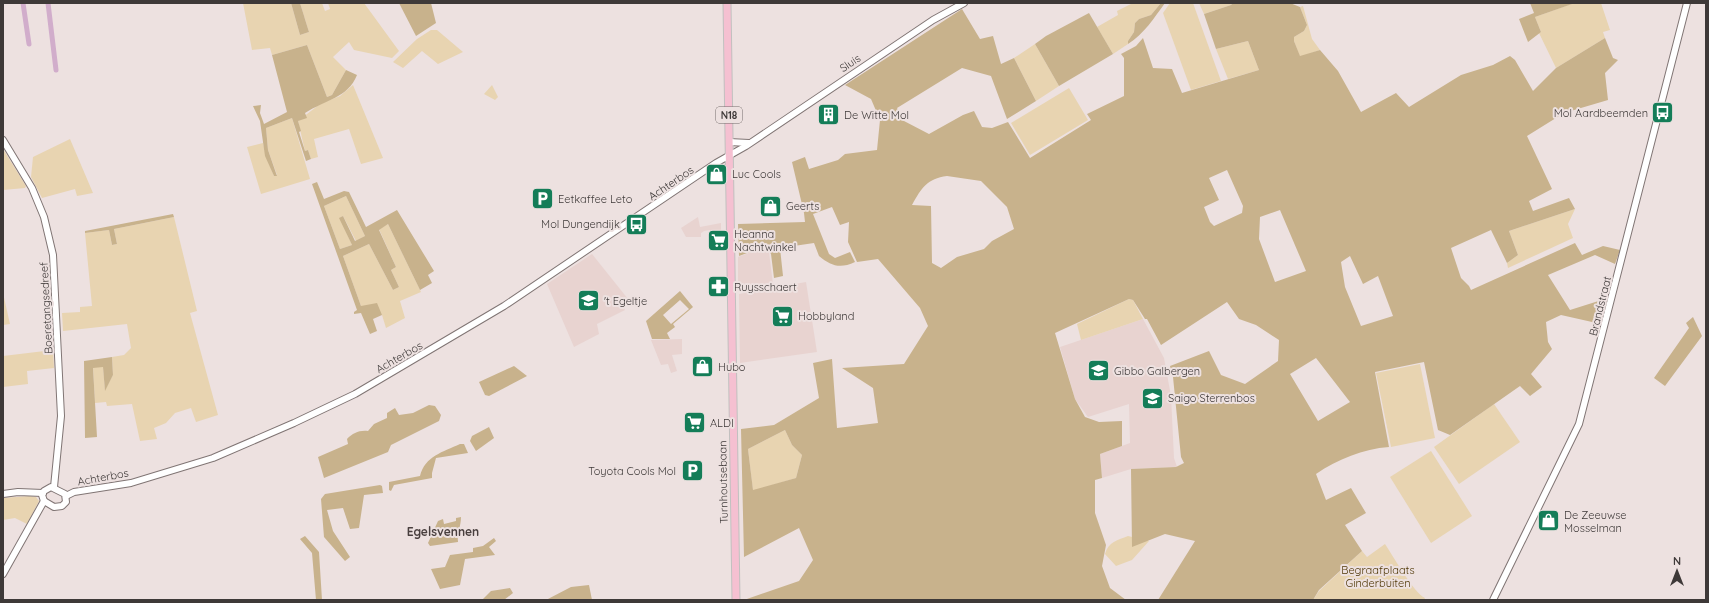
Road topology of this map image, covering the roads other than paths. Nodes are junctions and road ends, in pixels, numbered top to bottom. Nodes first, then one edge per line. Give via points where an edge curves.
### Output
1 (727, 3) edge
2 (964, 3) edge
3 (1687, 3) edge
4 (3, 140) edge
5 (730, 142) junction
6 (749, 143) junction
7 (730, 156) junction
8 (710, 168) junction
9 (730, 170) junction
10 (54, 488) junction
11 (43, 493) junction
12 (3, 494) edge
13 (66, 496) junction
14 (44, 501) junction
15 (3, 574) edge
16 (736, 600) edge
17 (1493, 600) edge

1 - 5 main road, Turnhoutsebaan / N18
2 - 6 street, Sluis via 927,24
3 - 17 street, Brandstraat via 1579,424
4 - 10 street, Boeretangsedreef via 38,201 53,255 61,416
5 - 6 street
5 - 7 main road, Turnhoutsebaan / N18
6 - 7 street, Sluis
7 - 8 street, Achterbos
7 - 9 main road, Turnhoutsebaan / N18
8 - 9 street, Achterbos
8 - 13 street, Achterbos via 504,306 355,394 212,458 131,483 74,492
9 - 16 main road, Turnhoutsebaan / N18
10 - 11 street via 47,488
10 - 13 street, Achterbos
11 - 12 street
11 - 14 street
13 - 14 street, Achterbos via 65,504 60,507 54,507
14 - 15 street

